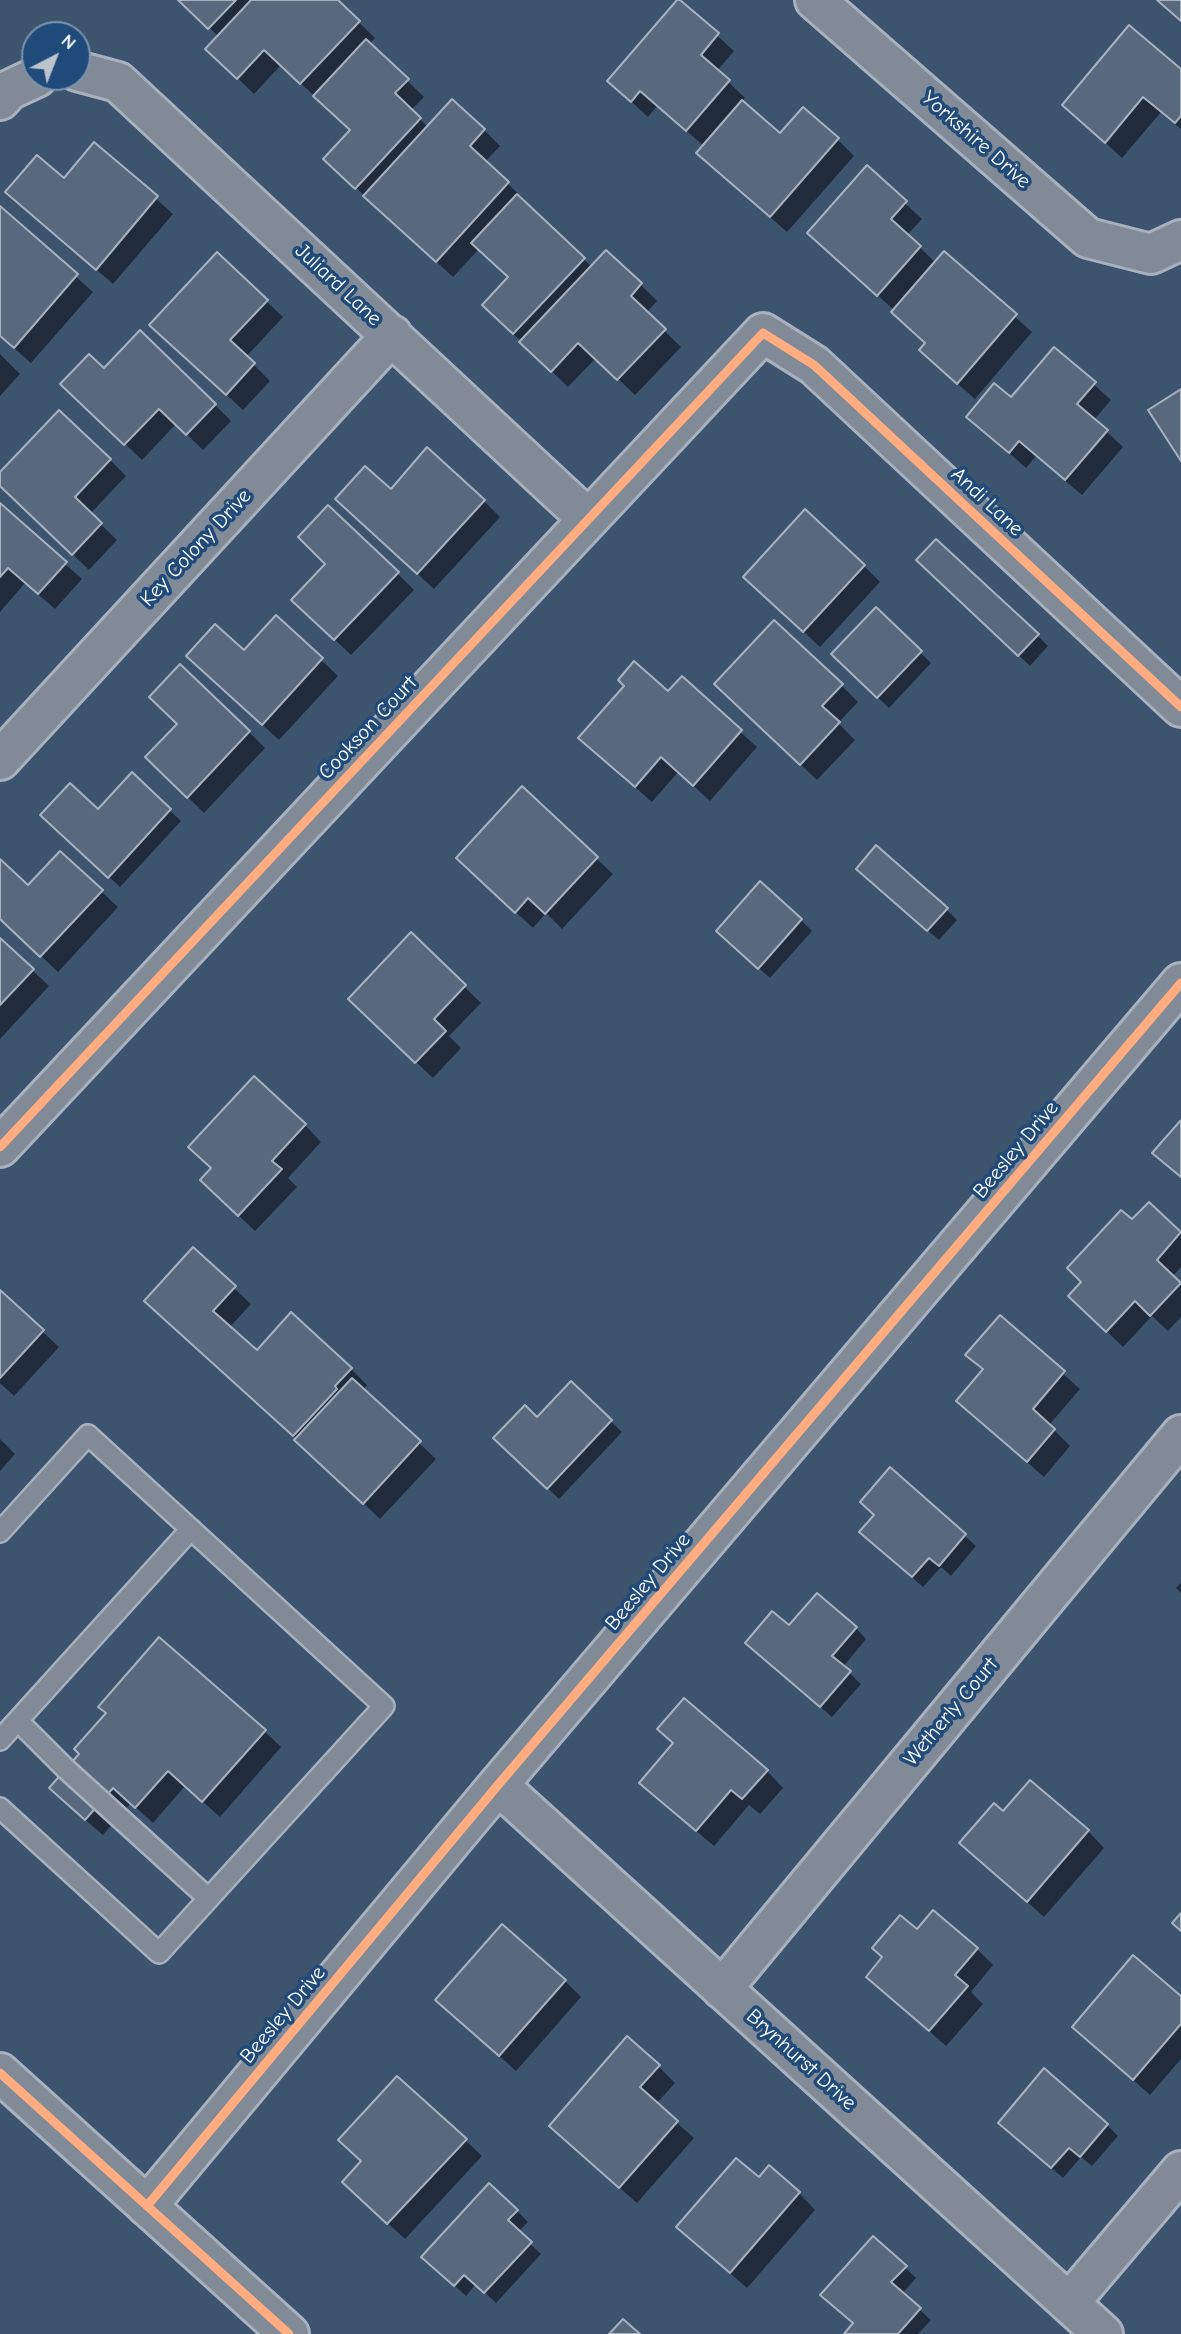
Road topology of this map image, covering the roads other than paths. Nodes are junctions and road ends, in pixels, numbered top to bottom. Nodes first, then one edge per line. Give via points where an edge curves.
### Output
1 (815, 0) edge
2 (91, 75) edge
3 (21, 84) edge
4 (0, 100) edge
5 (1166, 247) edge
6 (763, 333) joint
7 (391, 335) junction
8 (588, 519) junction
9 (1181, 707) edge
10 (0, 760) edge
11 (1181, 983) edge
12 (0, 1147) edge
13 (1181, 1435) edge
14 (191, 1529) junction
15 (0, 1531) edge
16 (18, 1721) junction
17 (0, 1740) edge
18 (498, 1785) junction
19 (0, 1808) edge
20 (208, 1898) junction
21 (722, 1989) junction
22 (0, 2073) edge
23 (1181, 2171) edge
24 (147, 2206) junction
25 (1069, 2303) junction
26 (289, 2334) edge
27 (1103, 2334) edge

1 - 5 street, Yorkshire Drive via 1088,238
2 - 7 street, Juliard Lane via 118,82
3 - 4 street
6 - 8 street, Cookson Court
6 - 9 street, Andi Lane via 814,365
7 - 8 street, Juliard Lane
7 - 10 street, Key Colony Drive
8 - 12 street, Cookson Court
11 - 18 street, Beesley Drive
13 - 21 street, Wetherly Court
14 - 15 lane via 88,1435
14 - 16 lane
14 - 20 lane via 384,1706
16 - 17 lane
16 - 20 lane
18 - 21 street, Brynhurst Drive
18 - 24 street, Beesley Drive
19 - 20 lane via 159,1953
21 - 25 street, Brynhurst Drive
22 - 24 street
23 - 25 street
24 - 26 street
25 - 27 street, Brynhurst Drive

